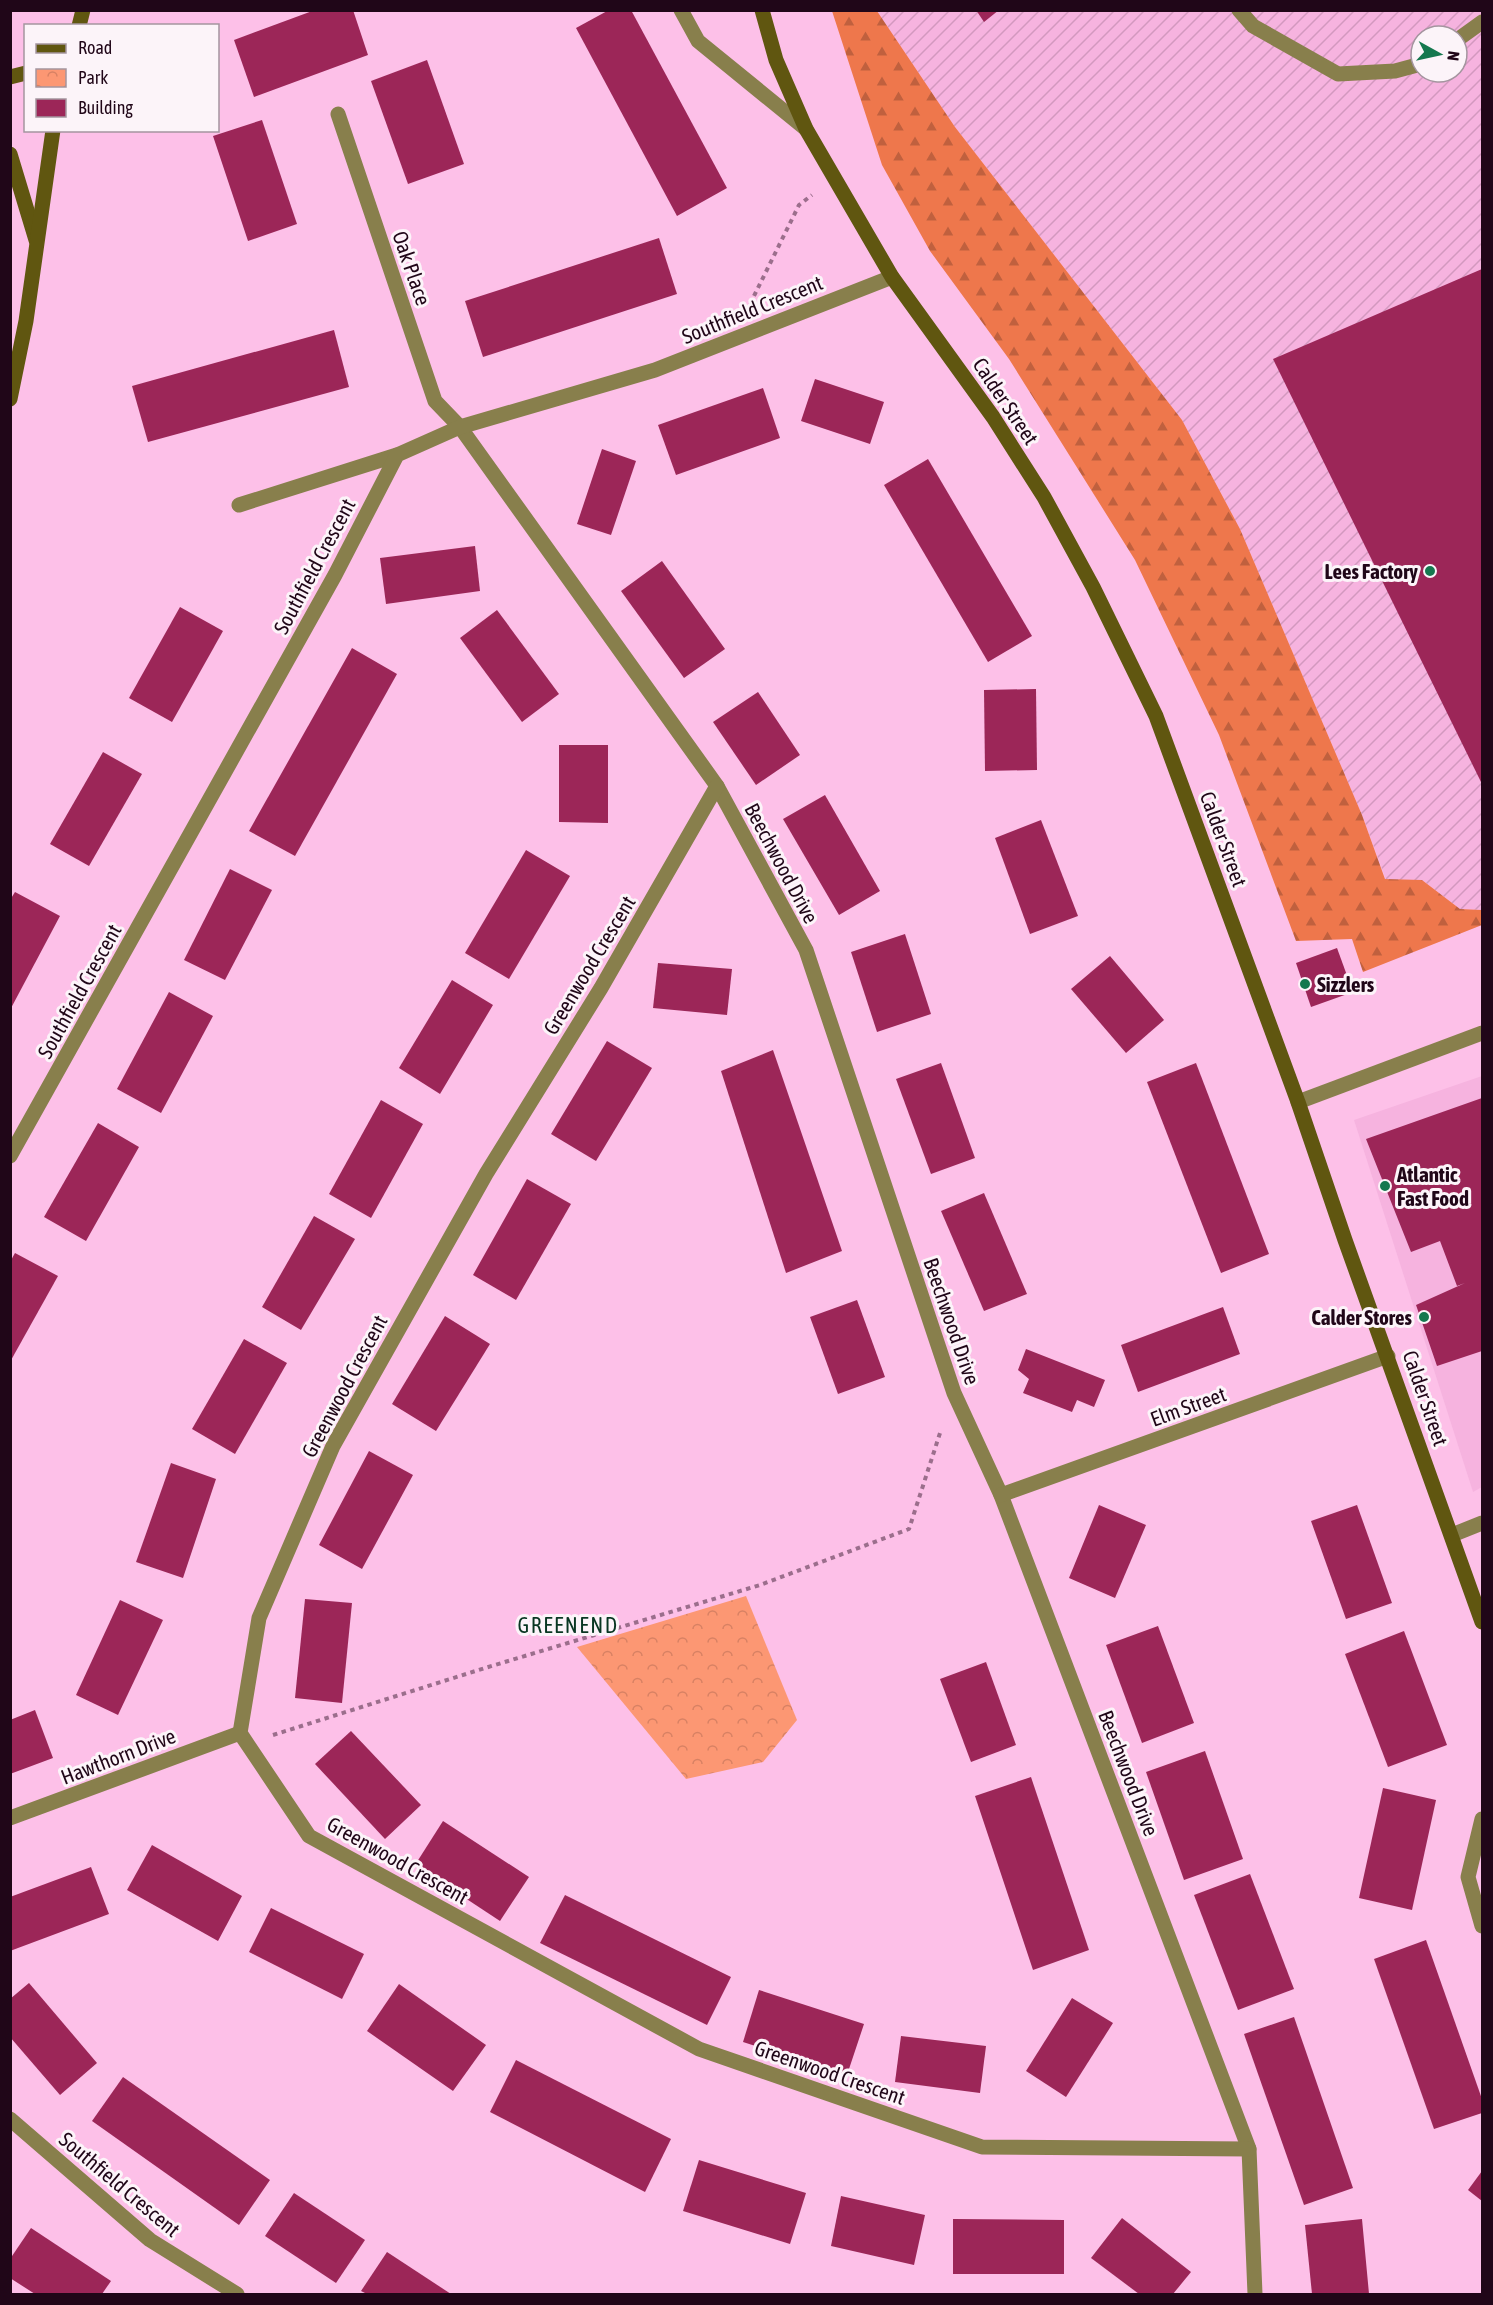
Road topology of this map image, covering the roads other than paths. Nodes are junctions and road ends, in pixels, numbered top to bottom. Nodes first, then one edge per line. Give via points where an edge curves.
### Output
1 (681, 10) edge
2 (762, 10) edge
3 (1239, 10) edge
4 (1482, 22) edge
5 (1469, 31) edge
6 (1409, 67) edge
7 (338, 114) dead end
8 (806, 129) junction
9 (53, 132) edge
10 (10, 154) edge
11 (37, 245) junction
12 (892, 277) junction
13 (10, 399) edge
14 (460, 427) junction
15 (397, 455) junction
16 (239, 505) dead end
17 (717, 786) junction
18 (1482, 1033) edge
19 (1298, 1102) junction
20 (10, 1156) edge
21 (1389, 1356) junction
22 (1001, 1495) junction
23 (1482, 1523) edge
24 (1452, 1535) junction
25 (1482, 1622) edge
26 (243, 1738) junction
27 (10, 1818) edge
28 (1482, 1819) edge
29 (1482, 1926) edge
30 (10, 2119) edge
31 (1249, 2149) junction
32 (237, 2295) edge
33 (1255, 2295) edge

1 - 8 street, Calder Street via 698,41
2 - 8 main road, Calder Street via 776,60
3 - 6 street via 1253,26 1338,74
4 - 5 street
7 - 14 street, Oak Place via 435,401
8 - 12 main road, Calder Street
9 - 11 main road
10 - 11 main road
11 - 13 main road via 27,321
12 - 14 street, Southfield Crescent via 655,370
12 - 19 main road, Calder Street via 1025,467 1098,598 1156,716
14 - 15 street, Southfield Crescent
14 - 17 street, Beechwood Drive
15 - 16 street
15 - 20 street, Southfield Crescent via 329,585
17 - 22 street, Beechwood Drive via 806,950 954,1393
17 - 26 street, Greenwood Crescent via 601,988 486,1174 333,1446 259,1618
18 - 19 street
19 - 21 main road, Calder Street
21 - 22 street, Elm Street
21 - 24 main road, Calder Street
22 - 31 street, Beechwood Drive
23 - 24 street
24 - 25 main road, Calder Street
26 - 27 street, Hawthorn Drive
26 - 31 street, Greenwood Crescent via 309,1836 699,2049 982,2147
28 - 29 street via 1468,1877
30 - 32 street, Southfield Crescent via 150,2240
31 - 33 street, Beechwood Drive

